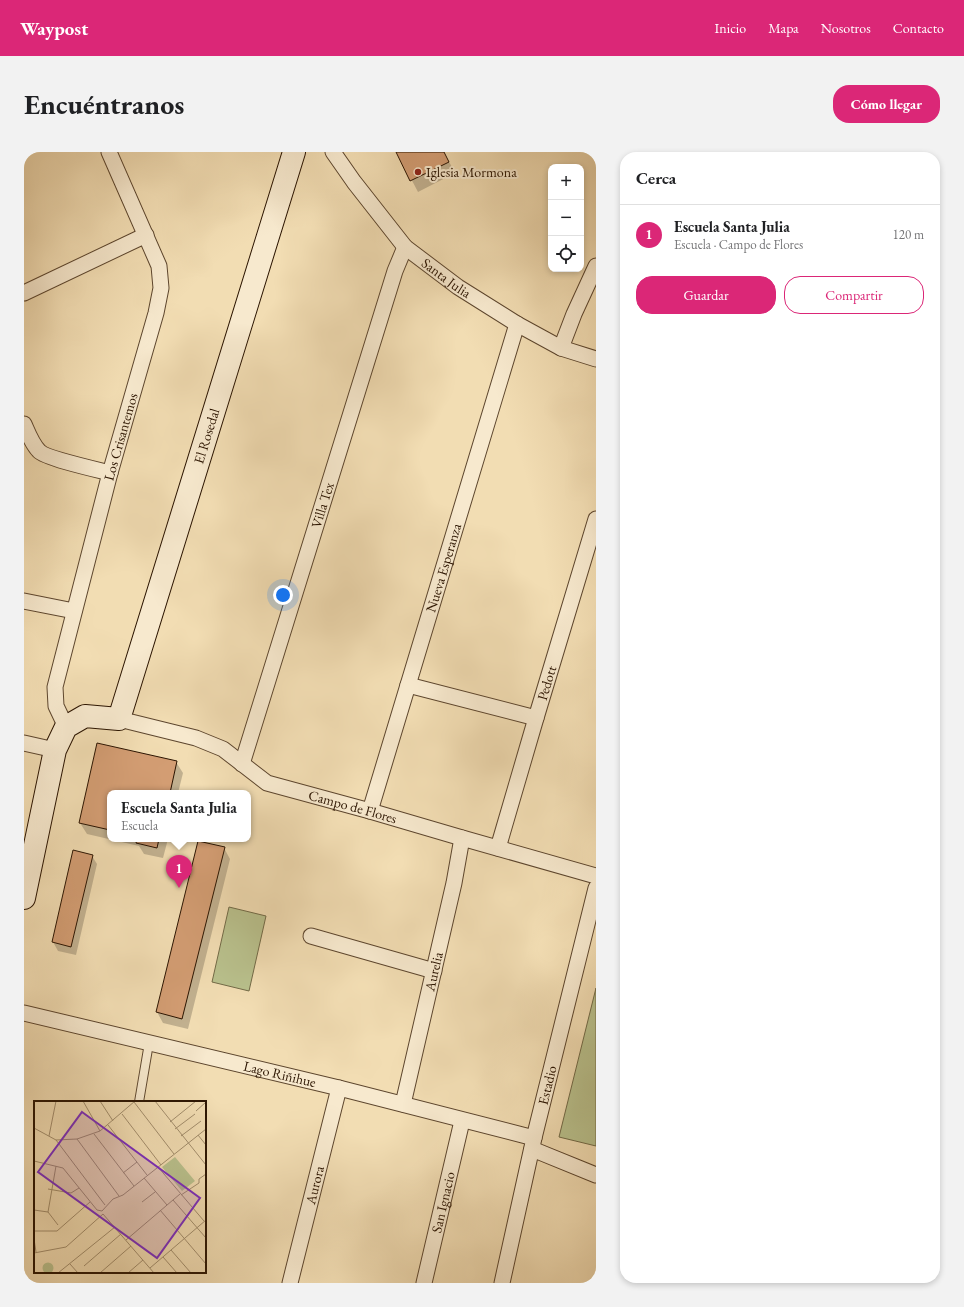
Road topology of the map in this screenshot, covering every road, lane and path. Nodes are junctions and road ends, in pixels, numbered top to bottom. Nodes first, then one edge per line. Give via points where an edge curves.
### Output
1 (109, 152) edge
2 (294, 152) edge
3 (333, 152) edge
4 (146, 235) junction
5 (405, 247) junction
6 (596, 266) edge
7 (24, 292) edge
8 (517, 324) junction
9 (561, 348) junction
10 (596, 359) edge
11 (24, 424) edge
12 (110, 473) junction
13 (596, 519) edge
14 (24, 601) edge
15 (74, 611) junction
16 (408, 685) junction
17 (536, 718) junction
18 (119, 719) junction
19 (66, 727) junction
20 (24, 743) edge
21 (55, 750) junction
22 (242, 764) junction
23 (370, 811) junction
24 (462, 838) junction
25 (498, 848) junction
26 (596, 876) edge
27 (25, 886) edge
28 (596, 888) edge
29 (311, 936) dead end
30 (434, 971) junction
31 (24, 1013) edge
32 (150, 1043) junction
33 (339, 1088) junction
34 (139, 1101) edge
35 (403, 1104) junction
36 (462, 1120) junction
37 (533, 1144) junction
38 (596, 1175) edge
39 (290, 1283) edge
40 (424, 1283) edge
41 (502, 1283) edge

1 - 4 street, Los Crisantemos
2 - 18 street, El Rosedal
3 - 5 street, Santa Julia
4 - 7 street
4 - 12 street, Los Crisantemos via 159,266 161,288
5 - 8 street, Santa Julia via 458,287
5 - 22 street, Villa Tex via 394,271
6 - 9 street
8 - 9 street, Santa Julia
8 - 16 street, Nueva Esperanza
9 - 10 street, Santa Julia
11 - 12 street via 39,452
12 - 15 street, Los Crisantemos
13 - 17 street, Pedott
14 - 15 street
15 - 19 street, Los Crisantemos via 55,686 56,706
16 - 17 street
16 - 23 street, Nueva Esperanza
17 - 25 street, Pedott
18 - 19 street via 85,716
18 - 22 street, Campo de Flores via 196,738 222,749
19 - 21 street
20 - 21 street
21 - 27 street
22 - 23 street, Campo de Flores via 267,783
23 - 24 street, Campo de Flores
24 - 25 street, Campo de Flores
24 - 30 street, Aurelia
25 - 26 street, Campo de Flores
28 - 37 street, Estadio
29 - 30 street
30 - 35 street, Aurelia
31 - 32 street, Lago Riñihue
32 - 33 street, Lago Riñihue
32 - 34 lane
33 - 35 street, Lago Riñihue
33 - 39 street, Aurora
35 - 36 street, Lago Riñihue
36 - 37 street, Lago Riñihue
36 - 40 street, San Ignacio
37 - 38 street, Lago Riñihue
37 - 41 street, Estadio

